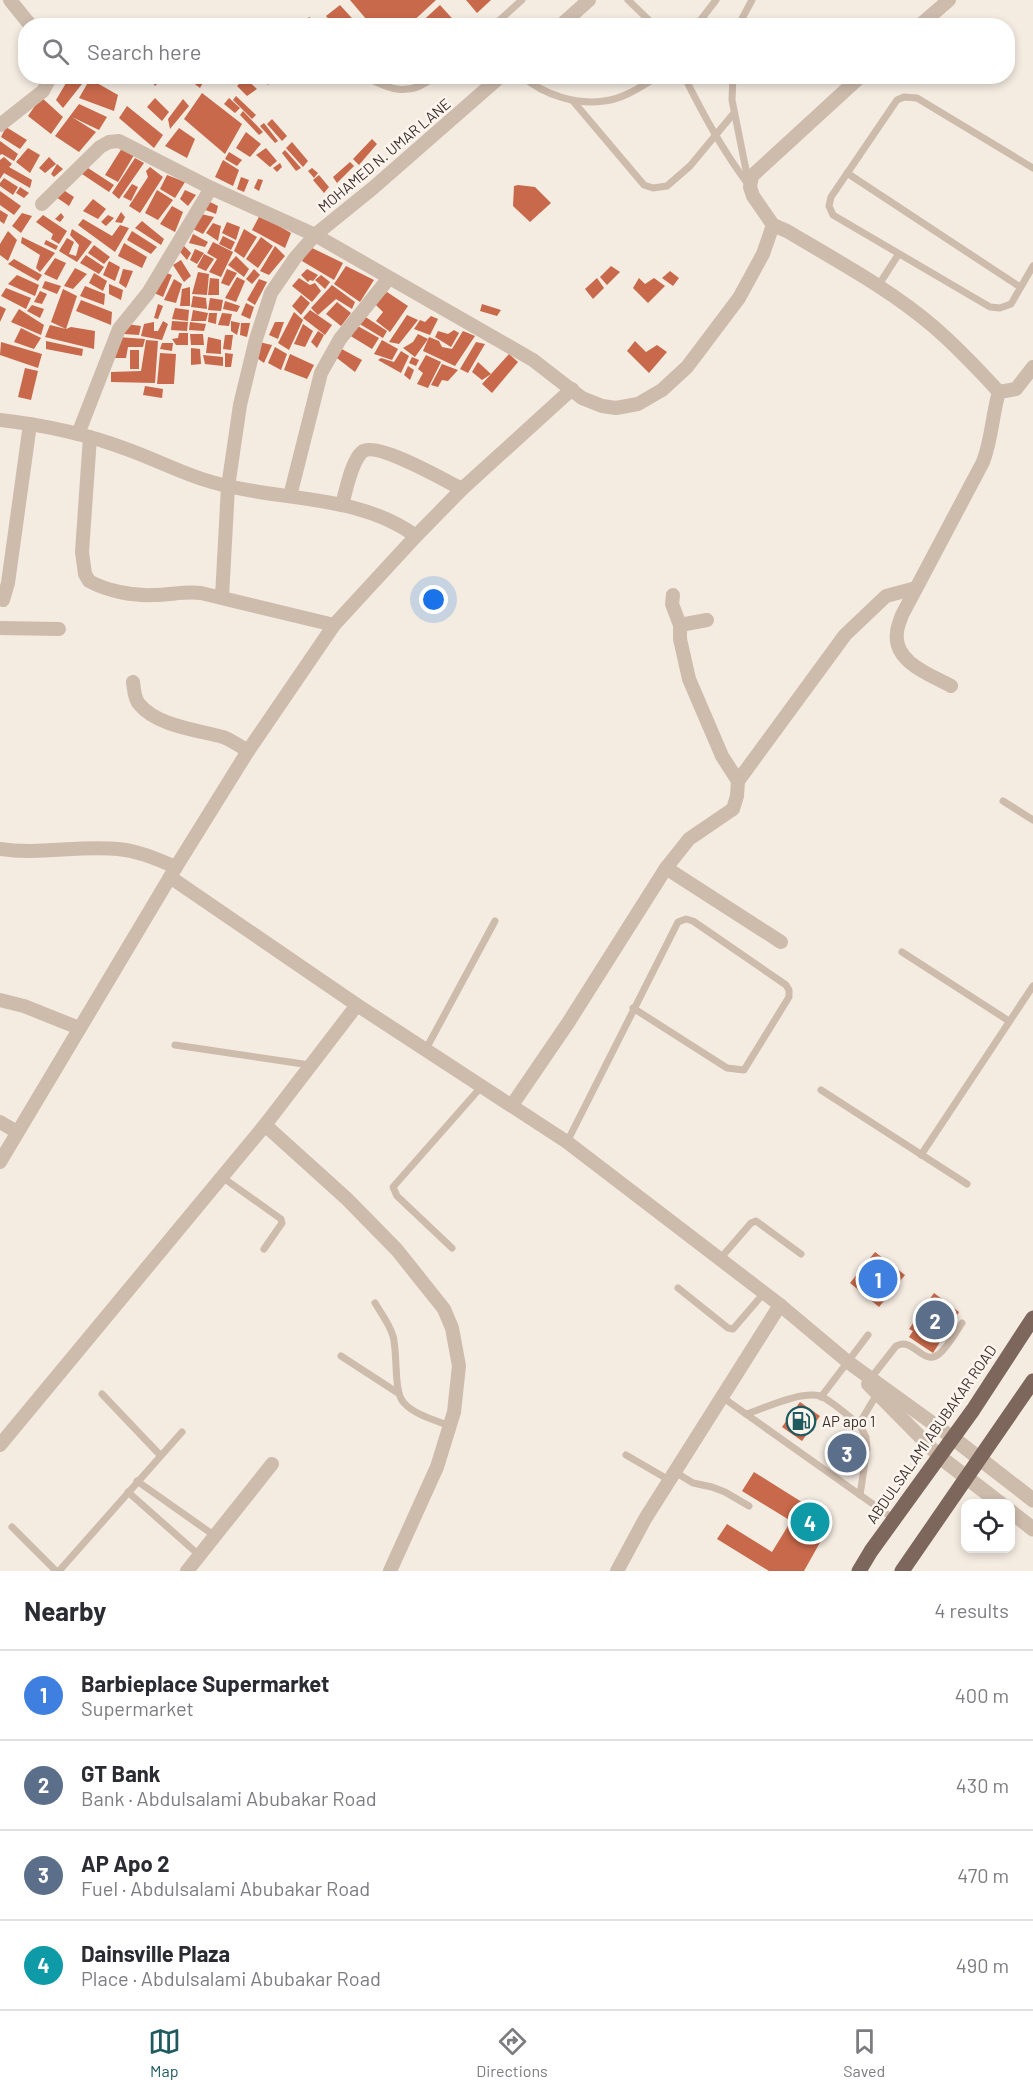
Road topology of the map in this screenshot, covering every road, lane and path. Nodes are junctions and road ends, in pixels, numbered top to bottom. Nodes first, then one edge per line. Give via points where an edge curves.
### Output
1 (10, 0) edge
2 (522, 0) edge
3 (589, 0) edge
4 (628, 0) edge
5 (716, 0) edge
6 (752, 0) edge
7 (949, 0) edge
8 (25, 18) edge
9 (502, 18) edge
10 (569, 18) edge
11 (647, 18) edge
12 (702, 18) edge
13 (742, 18) edge
14 (928, 18) edge
15 (46, 84) edge
16 (380, 84) edge
17 (426, 84) edge
18 (492, 84) edge
19 (531, 84) edge
20 (646, 84) edge
21 (688, 84) edge
22 (733, 84) edge
23 (852, 84) edge
24 (573, 101) junction
25 (734, 113) junction
26 (0, 125) edge
27 (715, 136) junction
28 (1033, 168) edge
29 (847, 173) junction
30 (750, 187) junction
31 (211, 188) junction
32 (42, 204) dead end
33 (773, 225) junction
34 (315, 236) junction
35 (898, 255) junction
36 (1033, 266) edge
37 (389, 278) junction
38 (878, 286) junction
39 (1020, 287) junction
40 (1033, 367) edge
41 (572, 389) junction
42 (999, 392) junction
43 (0, 420) edge
44 (30, 424) junction
45 (84, 435) junction
46 (228, 486) junction
47 (462, 489) junction
48 (290, 495) junction
49 (342, 505) junction
50 (416, 536) junction
51 (916, 588) junction
52 (673, 595) dead end
53 (222, 597) junction
54 (3, 600) dead end
55 (706, 620) dead end
56 (334, 625) junction
57 (680, 625) junction
58 (0, 628) edge
59 (59, 629) dead end
60 (133, 682) dead end
61 (951, 686) dead end
62 (248, 751) junction
63 (738, 781) junction
64 (1003, 801) dead end
65 (1033, 820) edge
66 (0, 849) edge
67 (666, 868) junction
68 (173, 872) junction
69 (495, 921) dead end
70 (781, 942) dead end
71 (902, 952) dead end
72 (1033, 986) edge
73 (0, 1000) edge
74 (357, 1005) junction
75 (633, 1008) junction
76 (1009, 1022) junction
77 (79, 1028) junction
78 (175, 1046) dead end
79 (426, 1049) junction
80 (310, 1065) junction
81 (482, 1086) junction
82 (821, 1090) dead end
83 (512, 1105) junction
84 (0, 1122) edge
85 (265, 1125) junction
86 (17, 1132) junction
87 (567, 1142) junction
88 (921, 1155) junction
89 (0, 1162) edge
90 (222, 1177) junction
91 (968, 1184) dead end
92 (452, 1248) dead end
93 (264, 1249) dead end
94 (801, 1254) dead end
95 (719, 1260) junction
96 (678, 1288) dead end
97 (764, 1293) junction
98 (375, 1303) dead end
99 (780, 1305) junction
100 (1033, 1318) edge
101 (962, 1323) dead end
102 (868, 1335) dead end
103 (341, 1356) dead end
104 (848, 1362) junction
105 (870, 1378) junction
106 (1033, 1381) edge
107 (398, 1393) junction
108 (102, 1394) dead end
109 (877, 1394) junction
110 (821, 1396) junction
111 (722, 1397) junction
112 (746, 1414) junction
113 (859, 1424) junction
114 (450, 1426) junction
115 (182, 1432) dead end
116 (953, 1438) junction
117 (0, 1445) edge
118 (160, 1455) junction
119 (626, 1455) dead end
120 (940, 1456) junction
121 (980, 1457) junction
122 (272, 1464) dead end
123 (672, 1476) junction
124 (966, 1476) junction
125 (137, 1481) junction
126 (128, 1492) junction
127 (860, 1495) junction
128 (996, 1499) edge
129 (1033, 1500) edge
130 (748, 1506) dead end
131 (1015, 1514) edge
132 (894, 1520) junction
133 (12, 1527) dead end
134 (1033, 1529) edge
135 (215, 1536) junction
136 (199, 1555) junction
137 (60, 1569) edge
138 (71, 1571) edge
139 (187, 1571) edge
140 (390, 1571) edge
141 (617, 1571) edge
142 (859, 1571) edge
143 (902, 1571) edge

1 - 8 street
2 - 9 lane
3 - 10 street
4 - 11 lane
5 - 12 lane
6 - 13 lane
7 - 14 street
15 - 26 street
16 - 17 lane via 400,90
18 - 34 street, MOHAMED N. UMAR LANE
19 - 24 lane
20 - 24 lane via 605,101
21 - 27 lane
22 - 25 lane
23 - 30 street via 752,176
24 - 27 lane via 644,185 653,188 667,186
25 - 27 lane
25 - 30 lane
27 - 30 lane
28 - 29 lane via 916,98 904,97 897,100
29 - 35 lane via 831,197 828,206 832,215
29 - 39 lane
30 - 33 street
31 - 32 street via 114,140 100,147
31 - 34 street
31 - 45 street via 148,293 119,329
33 - 38 street
33 - 41 street via 763,254 739,297 687,367 663,390 638,404 616,408 589,401
34 - 37 street
34 - 46 street, MOHAMED N. UMAR LANE via 267,301 240,405
35 - 38 lane
35 - 39 lane via 990,307 1011,304
36 - 39 lane
37 - 41 street via 533,360
37 - 48 street via 340,339 321,373
38 - 42 street via 932,325
40 - 42 street via 1016,388
41 - 47 street
42 - 51 street via 983,462
43 - 44 street
44 - 45 street
44 - 54 street
45 - 46 street via 171,469
45 - 53 street via 82,552 89,581 126,593 152,596 186,591
46 - 48 street
46 - 53 street, MOHAMED N. UMAR LANE
47 - 49 street via 398,457 366,450 352,470
47 - 50 street
48 - 49 street
49 - 50 street via 378,514
50 - 56 street
51 - 61 street via 896,635 899,650 909,663
51 - 63 street via 886,596 845,635
52 - 57 street via 672,604
53 - 56 street
55 - 57 street
56 - 62 street
57 - 63 street via 689,679 722,756
58 - 59 street
60 - 62 street via 138,704 166,723 225,738
62 - 68 street
63 - 67 street via 733,809 689,839
64 - 65 lane
66 - 68 street via 116,849 144,854
67 - 70 street
67 - 83 street
68 - 74 street
68 - 77 street
69 - 79 lane
71 - 76 lane
72 - 76 lane
73 - 77 street
74 - 79 street
74 - 80 street
75 - 75 lane via 678,922 686,919 789,990 789,997 744,1070 727,1068
75 - 87 lane
76 - 88 lane
77 - 86 street
78 - 80 lane
79 - 81 street
80 - 85 street
81 - 83 street
81 - 92 lane via 393,1187 397,1196
82 - 88 lane
83 - 87 street
84 - 86 street
85 - 90 street
85 - 114 street via 397,1250 444,1309 459,1366
86 - 89 street
87 - 95 street
88 - 91 lane
90 - 93 lane via 281,1219 282,1224
90 - 117 street
94 - 95 lane via 756,1221
95 - 97 street
96 - 97 lane via 733,1329
97 - 99 street
98 - 107 lane via 392,1334
99 - 104 street
99 - 111 street
100 - 116 main road, ABDULSALAMI ABUBAKAR ROAD
101 - 105 lane via 934,1358 900,1343
102 - 104 lane
103 - 107 lane
104 - 105 street
104 - 109 street
104 - 110 lane
105 - 116 street
106 - 121 main road
107 - 114 lane via 404,1403 419,1413
108 - 118 lane
109 - 113 lane
109 - 120 street
110 - 112 lane via 796,1397
110 - 113 lane
111 - 112 lane
111 - 123 street
112 - 127 lane
113 - 127 lane via 867,1449
114 - 140 street via 438,1467
115 - 118 lane
116 - 120 main road, ABDULSALAMI ABUBAKAR ROAD
116 - 121 street
118 - 125 lane
119 - 123 lane
120 - 124 street
120 - 132 main road, ABDULSALAMI ABUBAKAR ROAD
121 - 124 main road
121 - 129 street
122 - 135 street
123 - 130 lane via 725,1492
123 - 141 street
124 - 128 street
124 - 143 main road
125 - 126 lane
125 - 135 lane
126 - 136 lane
126 - 137 lane
127 - 132 lane
131 - 134 street
132 - 142 main road, ABDULSALAMI ABUBAKAR ROAD
133 - 137 lane
135 - 136 street
136 - 139 street
137 - 138 lane

